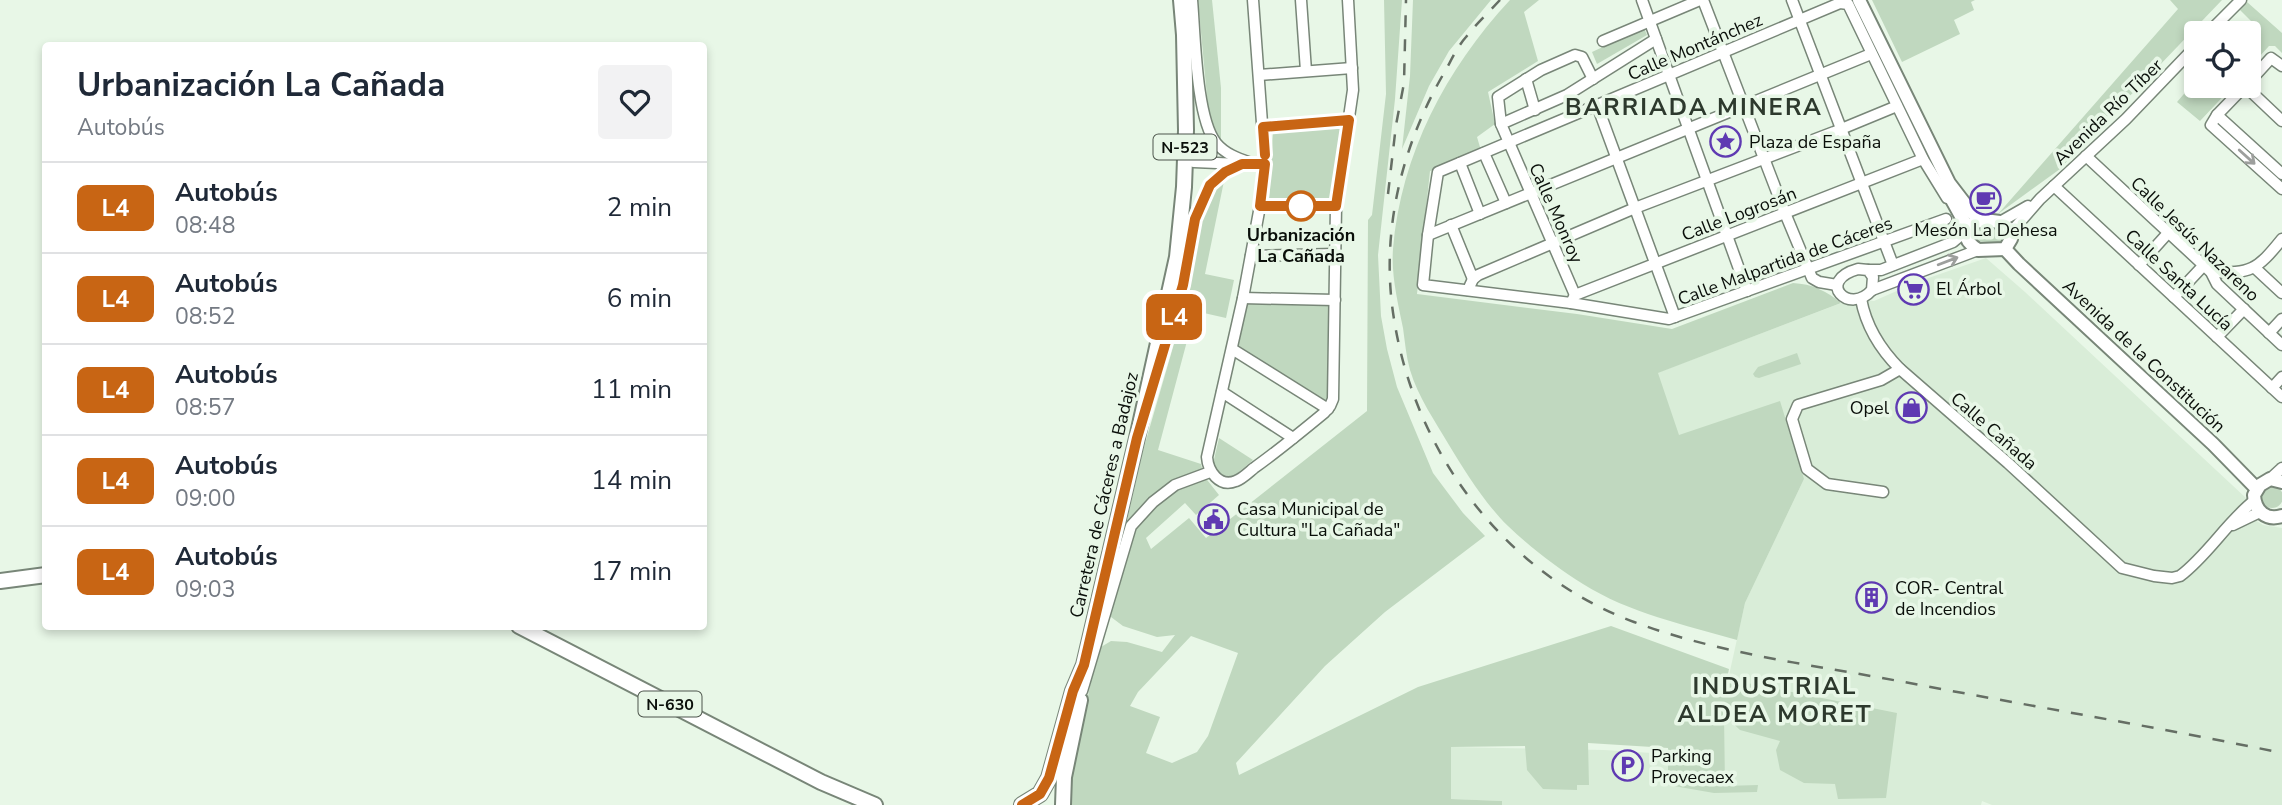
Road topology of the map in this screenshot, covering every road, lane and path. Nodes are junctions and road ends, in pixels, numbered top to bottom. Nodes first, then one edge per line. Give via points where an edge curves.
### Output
1 (1181, 0) edge
2 (1190, 0) edge
3 (1253, 0) edge
4 (1301, 0) edge
5 (1348, 0) edge
6 (1642, 0) edge
7 (1702, 0) edge
8 (1791, 0) edge
9 (2241, 0) edge
10 (1853, 1) edge
11 (1799, 20) junction
12 (2220, 21) edge
13 (1650, 22) junction
14 (1184, 36) junction
15 (1656, 39) junction
16 (1603, 41) dead end
17 (1724, 52) junction
18 (1871, 54) junction
19 (2184, 59) edge
20 (2282, 66) edge
21 (1352, 68) junction
22 (2261, 69) edge
23 (1306, 71) junction
24 (1820, 74) junction
25 (1259, 75) junction
26 (1670, 75) junction
27 (1526, 79) junction
28 (1593, 79) junction
29 (2233, 98) edge
30 (2258, 98) edge
31 (1597, 105) junction
32 (1743, 106) junction
33 (1897, 106) junction
34 (1535, 110) junction
35 (2217, 115) junction
36 (1349, 120) junction
37 (2282, 121) edge
38 (1501, 124) junction
39 (1263, 127) junction
40 (1689, 128) junction
41 (1841, 129) junction
42 (1509, 142) junction
43 (1484, 153) junction
44 (2086, 156) junction
45 (1617, 157) junction
46 (1765, 159) junction
47 (1923, 159) junction
48 (1194, 162) junction
49 (1460, 163) junction
50 (1242, 164) junction
51 (1254, 164) junction
52 (1265, 164) junction
53 (2282, 174) edge
54 (1708, 181) junction
55 (1862, 184) junction
56 (2054, 186) junction
57 (2282, 190) edge
58 (1530, 193) junction
59 (2040, 198) junction
60 (1506, 203) junction
61 (1260, 206) junction
62 (1336, 206) junction
63 (1954, 206) junction
64 (1635, 208) junction
65 (1785, 213) junction
66 (1480, 214) junction
67 (1946, 219) dead end
68 (1984, 220) junction
69 (2000, 222) junction
70 (1451, 225) junction
71 (1966, 229) junction
72 (2012, 231) junction
73 (2168, 233) junction
74 (1428, 235) junction
75 (1728, 235) junction
76 (2282, 239) edge
77 (1885, 242) junction
78 (1553, 244) junction
79 (2005, 249) junction
80 (1978, 250) junction
81 (1335, 254) junction
82 (1251, 256) junction
83 (1177, 257) junction
84 (1655, 263) junction
85 (1893, 265) junction
86 (2139, 265) junction
87 (2255, 268) junction
88 (1808, 269) junction
89 (2207, 269) junction
90 (1868, 270) junction
91 (1474, 279) junction
92 (1837, 285) junction
93 (1468, 290) junction
94 (1872, 290) junction
95 (1747, 291) junction
96 (2282, 293) edge
97 (1243, 298) junction
98 (2174, 298) junction
99 (1573, 299) junction
100 (1861, 299) junction
101 (1335, 300) junction
102 (2244, 309) junction
103 (1675, 317) junction
104 (2282, 319) edge
105 (2269, 332) junction
106 (2217, 337) junction
107 (2282, 345) edge
108 (1232, 349) junction
109 (1162, 350) junction
110 (1899, 369) junction
111 (2282, 377) edge
112 (2272, 388) junction
113 (1222, 392) junction
114 (2282, 397) edge
115 (1328, 409) junction
116 (1137, 438) junction
117 (1293, 438) junction
118 (2282, 468) edge
119 (1210, 472) junction
120 (2276, 480) edge
121 (1883, 492) dead end
122 (2257, 500) junction
123 (2282, 516) edge
124 (42, 576) edge
125 (0, 582) edge
126 (527, 630) edge
127 (1084, 665) junction
128 (1082, 691) junction
129 (821, 782) junction
130 (856, 805) edge
131 (875, 805) edge
132 (1022, 805) edge
133 (1063, 805) edge

1 - 14 highway, Carretera de Cáceres a Badajoz / N-523
2 - 48 highway, N-523
2 - 51 street via 1205,120 1222,150
3 - 25 street
4 - 23 street
5 - 21 street
6 - 13 street
7 - 13 street
7 - 17 street
8 - 11 street
9 - 12 street
10 - 11 street, Calle Montánchez
10 - 18 street
10 - 63 main road
10 - 68 main road via 1949,183 1972,213
11 - 17 street, Calle Montánchez
11 - 24 street
13 - 15 street
13 - 16 street
14 - 48 street
14 - 83 highway, Carretera de Cáceres a Badajoz / N-523 via 1186,130
15 - 26 street
15 - 28 street
17 - 26 street, Calle Montánchez
17 - 32 street
18 - 24 street
18 - 33 street
19 - 44 street, Avenida Río Tíber
20 - 22 street via 2271,58
21 - 23 street
21 - 36 street
23 - 25 street
24 - 32 street
24 - 41 street
25 - 39 street
26 - 31 street, Calle Montánchez
26 - 40 street
27 - 28 street via 1575,55 1582,57
27 - 34 street
27 - 38 street via 1497,97
28 - 34 street
29 - 35 street
30 - 37 street
31 - 42 street, Calle Montánchez
31 - 45 street
32 - 40 street
32 - 46 street
33 - 41 street
33 - 47 street
34 - 38 street
35 - 53 street
35 -> 57 street via 2211,125
36 - 39 street
36 - 62 street
38 - 42 street, Calle Monroy
39 - 52 street
40 - 45 street
40 - 54 street
41 - 46 street
41 - 55 street
42 - 43 street, Calle Montánchez
42 - 58 street, Calle Monroy
43 - 49 street, Calle Montánchez
43 - 60 street
44 - 56 street, Avenida Río Tíber
44 - 73 street, Calle Jesús Nazareno
45 - 58 street
45 - 64 street
46 - 54 street
46 - 65 street
47 - 55 street, Calle Logrosán
47 - 63 street
48 - 50 street
48 - 83 street
48 - 109 highway, N-523 via 1185,243
49 - 66 street
49 - 74 street, Calle Montánchez via 1438,172
50 - 51 street
50 - 109 street via 1210,185 1195,219 1183,285
51 - 52 street
52 - 61 street
54 - 64 street
54 - 75 street
55 - 65 street, Calle Logrosán
55 - 77 street
56 - 59 street, Avenida Río Tíber
56 - 86 street, Calle Santa Lucía
58 - 60 street
58 - 78 street, Calle Monroy
59 - 69 street, Avenida Río Tíber
59 - 72 street, Avenida Río Tíber
60 - 66 street
61 - 62 street
61 - 82 street
62 - 81 street
63 - 71 main road
64 - 78 street
64 - 84 street
65 - 75 street, Calle Logrosán
65 - 88 street
66 - 70 street
67 - 77 street, Calle Malpartida de Cáceres
68 - 69 main road
68 - 71 main road
69 - 72 main road
70 - 74 street
70 - 91 street
71 - 80 main road via 1967,240
71 - 85 street, Calle Malpartida de Cáceres via 1953,242
72 - 79 main road
73 - 86 street
73 - 89 street, Calle Jesús Nazareno
74 - 93 street, Calle Malpartida de Cáceres via 1423,285
75 - 84 street, Calle Logrosán
75 - 95 street
76 - 87 street
77 - 85 street
77 - 88 street, Calle Malpartida de Cáceres
78 - 91 street
78 - 99 street, Calle Monroy
79 - 80 main road
79 - 122 main road, Avenida de la Constitución via 2213,444
94 -> 80 street
81 - 82 street
81 - 101 street
82 - 97 street
83 - 116 highway, Carretera de Cáceres a Badajoz / N-523
84 - 99 street, Calle Logrosán
84 - 103 street
85 - 90 street, Calle Malpartida de Cáceres
86 - 98 street, Calle Santa Lucía
87 - 89 street via 2228,273
87 - 96 street
88 - 92 street via 1819,282
88 - 95 street, Calle Malpartida de Cáceres
89 - 98 street
89 - 102 street, Calle Jesús Nazareno
90 - 92 street via 1848,272
90 - 94 street via 1873,277
91 - 93 street
92 - 100 street via 1842,296
93 - 99 street, Calle Malpartida de Cáceres
94 - 100 street
95 - 103 street, Calle Malpartida de Cáceres
97 - 101 street
97 - 108 street
98 - 106 street, Calle Santa Lucía
99 - 103 street, Calle Malpartida de Cáceres
100 - 110 street, Calle Cañada via 1878,343
101 - 115 street
102 - 105 street, Calle Jesús Nazareno
102 - 106 street
104 - 105 street
105 - 107 street, Calle Jesús Nazareno
106 - 112 street, Calle Santa Lucía
108 - 113 street
108 - 115 street
109 - 116 highway, N-523
110 - 121 street via 1881,380 1798,405 1792,419 1807,469 1827,484
110 - 122 street, Calle Cañada via 2122,568 2179,576
111 - 112 street
112 - 114 street, Calle Santa Lucía
113 - 117 street
113 - 119 street via 1207,457
115 - 117 street
116 - 127 highway, Carretera de Cáceres a Badajoz / N-523
117 - 119 street via 1236,481 1221,481
118 - 120 street
119 - 128 street via 1175,485 1131,526
120 - 122 main road
122 - 123 main road via 2270,517
124 - 125 highway
126 - 129 highway, N-630
127 - 128 highway
127 - 132 highway via 1049,778 1040,794
128 - 133 highway via 1064,777
129 - 130 highway, N-630
129 - 131 highway, N-630

